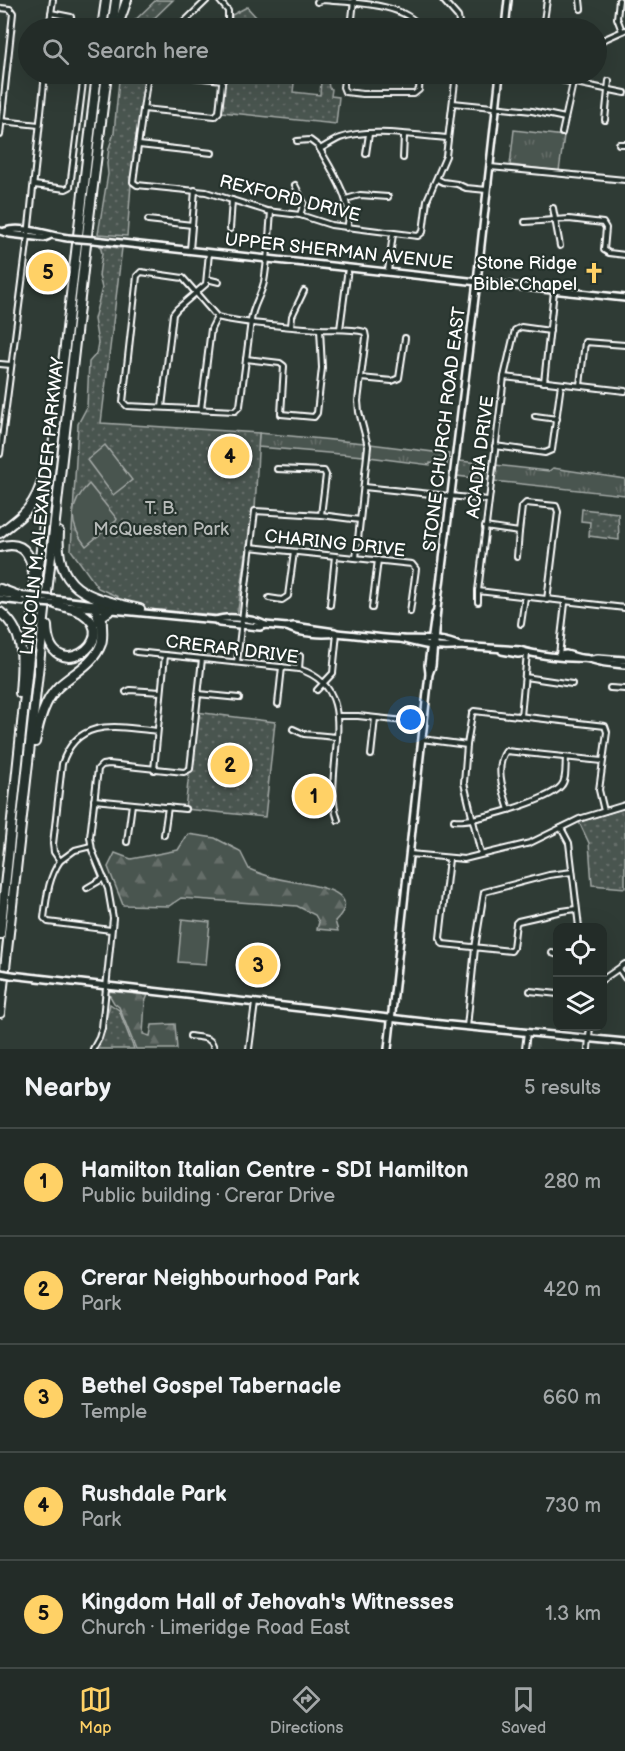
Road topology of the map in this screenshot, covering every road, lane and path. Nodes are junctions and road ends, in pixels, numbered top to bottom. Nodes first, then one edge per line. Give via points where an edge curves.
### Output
1 (53, 0) edge
2 (103, 0) edge
3 (116, 0) edge
4 (127, 0) edge
5 (207, 0) edge
6 (219, 0) edge
7 (443, 0) edge
8 (508, 0) edge
9 (547, 0) edge
10 (580, 0) edge
11 (619, 0) edge
12 (317, 2) dead end
13 (354, 2) edge
14 (0, 8) edge
15 (581, 9) dead end
16 (51, 13) junction
17 (51, 18) edge
18 (71, 18) edge
19 (102, 18) edge
20 (113, 18) edge
21 (121, 18) edge
22 (190, 18) edge
23 (228, 18) edge
24 (352, 18) edge
25 (411, 18) edge
26 (458, 18) edge
27 (506, 18) edge
28 (544, 18) edge
29 (623, 31) edge
30 (607, 38) edge
31 (3, 81) edge
32 (609, 81) dead end
33 (44, 84) edge
34 (83, 84) edge
35 (96, 84) edge
36 (106, 84) edge
37 (147, 84) edge
38 (222, 84) edge
39 (343, 84) edge
40 (419, 84) edge
41 (455, 84) edge
42 (499, 84) edge
43 (573, 84) edge
44 (582, 84) edge
45 (609, 90) junction
46 (625, 93) edge
47 (453, 103) junction
48 (496, 106) junction
49 (143, 109) junction
50 (565, 118) junction
51 (605, 120) dead end
52 (1, 121) edge
53 (39, 125) junction
54 (562, 133) dead end
55 (369, 134) junction
56 (0, 135) edge
57 (404, 136) junction
58 (448, 138) junction
59 (297, 141) dead end
60 (139, 145) junction
61 (320, 149) junction
62 (212, 153) dead end
63 (366, 154) dead end
64 (403, 158) dead end
65 (490, 167) junction
66 (437, 179) junction
67 (625, 180) edge
68 (295, 184) dead end
69 (34, 185) junction
70 (195, 190) junction
71 (487, 190) junction
72 (388, 197) dead end
73 (346, 199) junction
74 (232, 200) junction
75 (553, 208) dead end
76 (271, 212) junction
77 (300, 215) junction
78 (148, 220) dead end
79 (557, 220) junction
80 (525, 222) dead end
81 (192, 225) junction
82 (347, 228) junction
83 (230, 229) dead end
84 (3, 231) edge
85 (29, 234) junction
86 (393, 234) junction
87 (560, 246) dead end
88 (190, 250) junction
89 (209, 253) junction
90 (625, 255) edge
91 (267, 258) junction
92 (348, 267) junction
93 (388, 271) junction
94 (207, 279) junction
95 (477, 281) junction
96 (219, 282) dead end
97 (304, 291) dead end
98 (554, 291) junction
99 (197, 294) junction
100 (625, 298) edge
101 (217, 317) junction
102 (251, 321) junction
103 (291, 326) junction
104 (320, 329) junction
105 (340, 329) junction
106 (550, 330) junction
107 (405, 338) dead end
108 (625, 345) edge
109 (246, 359) junction
110 (0, 364) edge
111 (11, 365) junction
112 (504, 377) junction
113 (361, 378) junction
114 (544, 382) junction
115 (561, 384) junction
116 (580, 385) junction
117 (625, 391) edge
118 (162, 407) junction
119 (201, 409) junction
120 (5, 414) junction
121 (68, 414) junction
122 (536, 416) dead end
123 (557, 419) junction
124 (0, 427) edge
125 (55, 438) junction
126 (495, 446) junction
127 (0, 454) edge
128 (277, 469) dead end
129 (364, 487) junction
130 (451, 495) junction
131 (488, 500) junction
132 (321, 515) junction
133 (360, 520) junction
134 (485, 527) junction
135 (519, 532) junction
136 (0, 533) edge
137 (0, 547) edge
138 (250, 547) junction
139 (294, 552) junction
140 (335, 556) junction
141 (517, 557) dead end
142 (356, 558) junction
143 (378, 560) junction
144 (47, 587) junction
145 (0, 589) edge
146 (478, 591) junction
147 (0, 597) edge
148 (525, 597) junction
149 (24, 598) junction
150 (268, 598) dead end
151 (547, 600) junction
152 (478, 602) dead end
153 (54, 603) junction
154 (565, 603) junction
155 (330, 605) dead end
156 (96, 607) junction
157 (372, 608) dead end
158 (625, 608) edge
159 (34, 609) junction
160 (140, 609) junction
161 (111, 610) junction
162 (0, 612) edge
163 (410, 612) dead end
164 (153, 613) junction
165 (241, 622) junction
166 (521, 624) dead end
167 (337, 633) junction
168 (433, 643) junction
169 (136, 652) dead end
170 (527, 653) junction
171 (95, 654) junction
172 (165, 654) junction
173 (300, 656) dead end
174 (559, 656) junction
175 (202, 659) junction
176 (237, 662) junction
177 (625, 663) edge
178 (282, 667) junction
179 (299, 669) junction
180 (525, 677) junction
181 (325, 683) junction
182 (572, 684) dead end
183 (610, 688) dead end
184 (625, 689) edge
185 (317, 690) dead end
186 (126, 692) dead end
187 (161, 692) junction
188 (198, 694) junction
189 (239, 698) dead end
190 (278, 704) dead end
191 (338, 716) junction
192 (521, 716) junction
193 (375, 718) junction
194 (424, 723) junction
195 (293, 729) dead end
196 (158, 731) junction
197 (336, 737) junction
198 (422, 739) junction
199 (467, 745) junction
200 (371, 755) dead end
201 (566, 758) junction
202 (602, 761) junction
203 (28, 762) junction
204 (154, 770) junction
205 (15, 784) junction
206 (94, 800) junction
207 (132, 804) junction
208 (625, 805) edge
209 (168, 807) junction
210 (185, 809) dead end
211 (509, 810) junction
212 (604, 811) junction
213 (473, 819) junction
214 (338, 820) dead end
215 (454, 820) dead end
216 (561, 828) junction
217 (164, 835) dead end
218 (127, 842) dead end
219 (91, 846) junction
220 (481, 854) junction
221 (410, 855) junction
222 (449, 859) junction
223 (60, 861) junction
224 (572, 872) junction
225 (104, 878) junction
226 (87, 888) dead end
227 (576, 909) junction
228 (578, 923) edge
229 (111, 930) junction
230 (0, 934) edge
231 (475, 948) junction
232 (625, 964) edge
233 (619, 969) junction
234 (0, 974) edge
235 (606, 977) edge
236 (625, 978) edge
237 (107, 987) junction
238 (530, 992) dead end
239 (553, 994) edge
240 (255, 1003) junction
241 (0, 1013) edge
242 (392, 1018) junction
243 (467, 1027) junction
244 (590, 1031) edge
245 (526, 1032) junction
246 (190, 1036) dead end
247 (589, 1038) junction
248 (625, 1042) edge
249 (93, 1049) edge
250 (214, 1049) edge
251 (249, 1049) edge
252 (388, 1049) edge
253 (525, 1049) edge
254 (588, 1049) edge

1 - 16 street
2 - 19 highway
3 - 20 highway
4 - 21 highway
5 - 22 street
6 - 23 street via 228,11
7 - 26 street
8 - 27 main road
9 - 28 street
10 - 15 street
11 - 29 street via 617,18
12 - 13 street
13 - 24 street
13 - 25 street via 386,7
14 - 31 street via 13,12
16 - 17 street
16 - 18 street
29 - 30 street
31 - 52 street
32 - 45 street
33 - 53 street
34 - 69 street via 70,186 66,189
35 - 125 highway, LINCOLN M. ALEXANDER PARKWAY
36 - 121 highway, LINCOLN M. ALEXANDER PARKWAY
37 - 49 street, REXFORD DRIVE
38 - 49 street via 219,112 215,116
39 - 40 street via 345,92 384,94 417,93
41 - 47 street, REXFORD DRIVE
42 - 48 main road, STONE CHURCH ROAD EAST
43 - 50 street
44 - 45 street
45 - 46 street
45 - 51 street
47 - 48 street
47 - 58 street, REXFORD DRIVE
48 - 50 street
48 - 65 main road, STONE CHURCH ROAD EAST
49 - 60 street, REXFORD DRIVE
50 - 54 street
52 - 53 street
52 - 56 street
53 - 69 street
55 - 57 street
55 - 61 street via 340,138
55 - 63 street
57 - 58 street
57 - 64 street
58 - 66 street, REXFORD DRIVE
59 - 61 street via 310,140
60 - 62 street
60 - 70 street, REXFORD DRIVE via 134,182 137,185
61 - 73 street
65 - 67 street
65 - 71 main road, STONE CHURCH ROAD EAST
66 - 71 street
66 - 86 street, REXFORD DRIVE via 427,200 420,235
68 - 77 street via 304,202
69 - 85 street
70 - 74 street, REXFORD DRIVE
70 - 81 street
71 - 95 main road, STONE CHURCH ROAD EAST
72 - 73 street via 360,195
73 - 82 street
74 - 76 street, REXFORD DRIVE
74 - 83 street
75 - 79 street
76 - 77 street, REXFORD DRIVE
76 - 91 street
77 - 82 street, REXFORD DRIVE
78 - 81 street
79 - 80 street
79 - 87 street
79 - 90 street via 603,223 604,250
81 - 88 street
82 - 86 street, REXFORD DRIVE
84 - 85 main road, UPPER SHERMAN AVENUE
85 - 88 main road, UPPER SHERMAN AVENUE, bridge
85 - 111 street
86 - 93 street
88 - 89 main road, UPPER SHERMAN AVENUE
89 - 91 main road, UPPER SHERMAN AVENUE
89 - 94 street
91 - 92 main road, UPPER SHERMAN AVENUE
91 - 102 street
92 - 93 main road, UPPER SHERMAN AVENUE
92 - 105 street
93 - 95 main road, UPPER SHERMAN AVENUE
94 - 96 street
94 - 99 street
95 - 98 main road, UPPER SHERMAN AVENUE
95 - 130 main road, STONE CHURCH ROAD EAST
97 - 103 street
98 - 100 main road, UPPER SHERMAN AVENUE
98 - 106 street
99 - 101 street
99 - 118 street via 172,316
99 - 118 street via 183,278 142,272 138,275 123,402 127,406
101 - 102 street
101 - 119 street via 210,330
102 - 103 street
102 - 109 street
103 - 104 street
104 - 105 street
104 - 109 street via 322,368 314,417 280,413 282,364
105 - 113 street via 365,332
106 - 112 street via 515,330
106 - 114 street
107 - 113 street via 397,380
108 - 116 street via 585,342
109 - 119 street via 239,409
110 - 111 street
111 - 120 street
112 - 114 street, ACADIA DRIVE
112 - 126 street, ACADIA DRIVE
113 - 129 street via 359,412 368,446
114 - 115 street, ACADIA DRIVE
115 - 116 street, ACADIA DRIVE
115 - 123 street
116 - 117 street, ACADIA DRIVE
118 - 119 street
120 - 124 street
120 - 127 street
121 - 144 highway, LINCOLN M. ALEXANDER PARKWAY
121 - 160 highway via 58,542 62,567 70,582 87,595
122 - 123 street
123 - 126 street via 549,453
125 - 136 highway via 35,499
125 - 159 highway, LINCOLN M. ALEXANDER PARKWAY
126 - 131 street, ACADIA DRIVE
128 - 132 street via 324,471
129 - 130 street
129 - 133 street
130 - 131 street
130 - 168 main road, STONE CHURCH ROAD EAST
131 - 134 street, ACADIA DRIVE
132 - 133 street
132 - 138 street via 256,511
133 - 142 street
134 - 135 street
134 - 146 street, ACADIA DRIVE
135 - 141 street
135 - 151 street via 526,503 556,506
137 - 159 highway via 17,546 30,557
138 - 139 street, CHARING DRIVE
138 - 165 street
139 - 140 street, CHARING DRIVE
139 - 150 street via 288,596 282,600
140 - 142 street, CHARING DRIVE
140 - 155 street
142 - 143 street, CHARING DRIVE
143 - 157 street
143 - 163 street, CHARING DRIVE via 416,568
144 - 153 highway via 52,646 65,656 81,654 93,641 92,624 80,612
144 - 203 highway, LINCOLN M. ALEXANDER PARKWAY
145 - 149 highway
146 - 148 street
146 - 152 street, ACADIA DRIVE
147 - 149 main road
147 - 149 main road
148 - 151 street
148 - 166 street
149 - 153 main road, bridge
151 - 154 street
153 - 156 main road
154 - 158 street
154 - 174 street
156 - 160 main road
156 - 161 main road
156 - 171 highway via 100,632
159 - 205 highway, LINCOLN M. ALEXANDER PARKWAY
160 - 164 main road
161 - 164 main road
161 - 171 highway via 102,616 102,641
162 - 205 highway via 15,627 22,646
164 - 165 main road via 219,623
165 - 167 main road
165 - 176 street
167 - 168 main road
167 - 181 street via 332,676
168 - 170 main road
168 - 194 main road, STONE CHURCH ROAD EAST
169 - 172 street, CRERAR DRIVE
170 - 174 main road
170 - 180 street
171 - 203 highway via 49,699
172 - 175 street, CRERAR DRIVE
172 - 187 street
173 - 179 street
174 - 177 main road
175 - 176 street, CRERAR DRIVE
175 - 188 street
176 - 178 street, CRERAR DRIVE
178 - 179 street, CRERAR DRIVE
178 - 190 street
179 - 181 street, CRERAR DRIVE
180 - 182 street
180 - 192 street
181 - 185 street
181 - 191 street
183 - 184 street
186 - 187 street
187 - 196 street
188 - 189 street
188 - 204 street via 190,769
191 - 193 street
191 - 197 street
192 - 199 street via 474,711
192 - 202 street via 605,726
193 - 194 street
193 - 200 street
194 - 198 main road, STONE CHURCH ROAD EAST
195 - 197 street
196 - 204 street
196 - 223 street via 103,726 82,734 66,752 52,844
197 - 214 street via 333,800
198 - 199 street
198 - 221 main road, STONE CHURCH ROAD EAST
199 - 213 street via 464,783
201 - 202 street
201 - 211 street via 560,788
201 - 211 street via 506,751 502,757 501,783
202 - 212 street via 599,790
203 - 241 highway, LINCOLN M. ALEXANDER PARKWAY
204 - 206 street via 102,765 98,769
205 - 230 highway, LINCOLN M. ALEXANDER PARKWAY
206 - 207 street
206 - 219 street
207 - 209 street
207 - 218 street
208 - 212 street
209 - 210 street
209 - 217 street
211 - 213 street
212 - 216 street
213 - 215 street
213 - 220 street
216 - 220 street via 530,843
216 - 224 street via 569,843
219 - 223 street via 75,850
219 - 225 street
220 - 222 street
221 - 222 street
221 - 242 main road, STONE CHURCH ROAD EAST
222 - 231 street via 441,942
223 - 229 street via 48,885 45,921
224 - 227 street
224 - 231 street via 484,892
225 - 226 street
225 - 229 street via 111,901
227 - 228 street
227 - 231 street via 518,921 511,951
229 - 237 street
231 - 243 street
232 - 233 street
233 - 235 street
233 - 236 street
234 - 237 main road, bridge
237 - 240 main road
237 - 249 street via 102,1028
238 - 239 street
240 - 242 main road
240 - 251 street
242 - 243 main road
242 - 252 main road, STONE CHURCH ROAD EAST
243 - 245 main road
244 - 247 street
245 - 247 main road
245 - 253 street
246 - 250 street via 209,1039
247 - 248 main road
247 - 254 street

